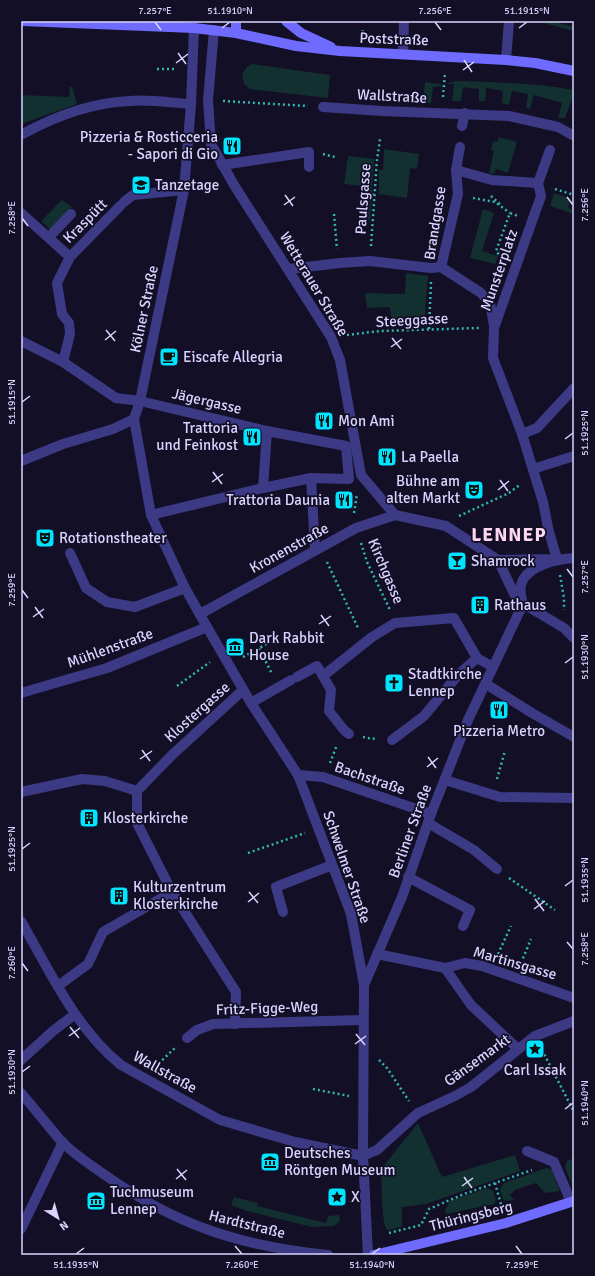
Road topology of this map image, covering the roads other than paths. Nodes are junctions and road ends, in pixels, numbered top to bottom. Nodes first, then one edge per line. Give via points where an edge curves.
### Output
1 (23, 21) edge
2 (236, 21) edge
3 (286, 21) edge
4 (404, 21) edge
5 (509, 21) edge
6 (214, 26) edge
7 (194, 28) junction
8 (236, 33) junction
9 (340, 51) junction
10 (403, 54) junction
11 (506, 60) junction
12 (574, 71) edge
13 (191, 104) junction
14 (323, 106) road end
15 (465, 113) junction
16 (462, 126) dead end
17 (573, 133) edge
18 (21, 135) edge
19 (460, 147) dead end
20 (550, 150) dead end
21 (222, 165) junction
22 (309, 167) dead end
23 (456, 170) junction
24 (538, 184) junction
25 (184, 190) junction
26 (21, 213) edge
27 (71, 214) dead end
28 (49, 237) junction
29 (70, 257) junction
30 (436, 268) junction
31 (289, 269) junction
32 (494, 328) junction
33 (21, 341) edge
34 (63, 362) junction
35 (574, 388) edge
36 (140, 401) junction
37 (134, 419) junction
38 (267, 431) junction
39 (522, 434) junction
40 (574, 456) edge
41 (21, 461) edge
42 (348, 462) junction
43 (359, 462) junction
44 (533, 469) junction
45 (311, 478) junction
46 (263, 488) junction
47 (150, 515) junction
48 (395, 515) junction
49 (318, 548) junction
50 (70, 553) dead end
51 (574, 558) edge
52 (557, 559) junction
53 (498, 560) junction
54 (185, 588) junction
55 (523, 604) junction
56 (200, 614) junction
57 (207, 627) junction
58 (574, 638) edge
59 (477, 658) junction
60 (493, 667) junction
61 (323, 676) junction
62 (486, 684) junction
63 (243, 690) junction
64 (21, 691) edge
65 (251, 703) junction
66 (347, 732) road end
67 (574, 737) edge
68 (392, 740) road end
69 (298, 775) junction
70 (445, 780) junction
71 (137, 791) junction
72 (21, 792) edge
73 (574, 798) edge
74 (429, 818) junction
75 (332, 865) junction
76 (497, 869) road end
77 (408, 877) junction
78 (172, 892) junction
79 (283, 912) dead end
80 (21, 921) edge
81 (463, 926) dead end
82 (377, 954) junction
83 (445, 968) junction
84 (364, 985) junction
85 (58, 986) junction
86 (574, 998) edge
87 (70, 1018) dead end
88 (364, 1020) junction
89 (574, 1021) edge
90 (236, 1024) junction
91 (187, 1038) road end
92 (518, 1049) junction
93 (21, 1060) edge
94 (21, 1093) edge
95 (63, 1142) junction
96 (527, 1151) dead end
97 (363, 1156) junction
98 (572, 1201) edge
99 (21, 1229) edge
100 (328, 1255) edge
101 (368, 1255) edge
102 (374, 1255) edge

1 - 7 street, Poststraße
2 - 8 street
3 - 9 street via 301,33
4 - 10 street
5 - 11 street
6 - 7 street, Poststraße
6 - 8 street, Poststraße
6 - 21 street, Wetterauer Straße via 208,100 211,144
7 - 13 street, Kölner Straße
8 - 9 street, Poststraße via 296,46
9 - 10 street, Poststraße
10 - 11 street, Poststraße
11 - 12 street, Poststraße
13 - 18 street via 130,101 88,106 45,121
13 - 25 street, Kölner Straße
14 - 15 street, Wallstraße via 441,114
15 - 16 street
15 - 17 street, Wallstraße via 509,116
19 - 23 street
20 - 24 street
21 - 22 street via 309,152
21 - 31 street, Wetterauer Straße
23 - 24 street via 492,180
23 - 30 street, Brandgasse via 458,194
24 - 32 street, Munsterplatz via 541,196
25 - 29 street, Kraspütt via 133,195
25 - 36 street, Kölner Straße
26 - 28 street, Kraspütt
27 - 28 street, Kraspütt
28 - 29 street, Kraspütt
29 - 34 street, Kraspütt via 57,283 62,314 69,323 70,334
30 - 31 street via 370,261
30 - 32 street, Brandgasse via 481,293 490,303
31 - 43 street, Wetterauer Straße via 331,338 340,360
32 - 39 street, Munsterplatz via 493,358
33 - 34 street
34 - 36 street via 116,398
35 - 39 street via 537,428
36 - 37 street, Kölner Straße
36 - 38 street, Jägergasse
37 - 41 street via 113,429
37 - 47 street, Kölner Straße
38 - 42 street, Jägergasse via 346,446
38 - 46 street
39 - 44 street, Munsterplatz
40 - 44 street
42 - 43 street
42 - 45 street via 349,479
43 - 48 street, Wetterauer Straße via 361,475
44 - 52 street, Munsterplatz
45 - 46 street
45 - 49 street
46 - 47 street
47 - 54 street, Kölner Straße
48 - 49 street, Kronenstraße via 356,528
48 - 53 street via 446,526
49 - 56 street, Kronenstraße
50 - 54 street via 86,588 107,602 135,607
51 - 52 street
52 - 53 street
52 - 55 street via 542,565 525,577 520,591
53 - 55 street via 517,600
54 - 56 street, Kölner Straße
55 - 58 street via 564,628
55 - 60 street, Berliner Straße
56 - 57 street, Schwelmer Straße
57 - 63 street, Schwelmer Straße
57 - 64 street, Mühlenstraße via 107,668
59 - 60 street
59 - 61 street via 454,618 395,623
59 - 68 street via 458,675 424,716
60 - 62 street, Berliner Straße
61 - 65 street via 317,666
61 - 66 street via 331,690 329,711
62 - 67 street
62 - 70 street, Berliner Straße via 468,720
63 - 65 street, Schwelmer Straße
63 - 71 street, Klostergasse via 172,754
65 - 69 street, Schwelmer Straße
69 - 74 street, Bachstraße via 323,778
69 - 75 street, Schwelmer Straße
70 - 73 street via 500,797
70 - 74 street, Berliner Straße
71 - 72 street via 105,781 82,779
71 - 78 street via 137,822
74 - 76 street, Bachstraße
74 - 77 street, Berliner Straße
75 - 79 street via 276,887
75 - 84 street, Schwelmer Straße via 351,914
77 - 81 street via 470,910
77 - 82 street, Berliner Straße via 402,898
78 - 85 street via 103,932 88,964
78 - 90 street via 236,992
80 - 85 street, Wallstraße
82 - 83 street, Martinsgasse
82 - 84 street, Berliner Straße
83 - 86 street, Martinsgasse via 465,963 516,976
83 - 92 street via 472,1005
84 - 88 street, Schwelmer Straße
85 - 97 street, Wallstraße via 80,1019 110,1056 143,1078 220,1120 295,1142
87 - 93 street
88 - 90 street, Fritz-Figge-Weg
88 - 97 street, Schwelmer Straße
89 - 92 street, Gänsemarkt via 535,1036
90 - 91 street, Fritz-Figge-Weg via 213,1024 197,1030
92 - 97 street, Gänsemarkt via 471,1087 418,1113 377,1150
94 - 95 street, Hardtstraße
95 - 99 street
95 - 100 street, Hardtstraße via 122,1187 199,1228 281,1250
96 - 98 street via 554,1162
97 - 101 street, Schwelmer Straße
98 - 102 street, Thüringsberg via 506,1223

